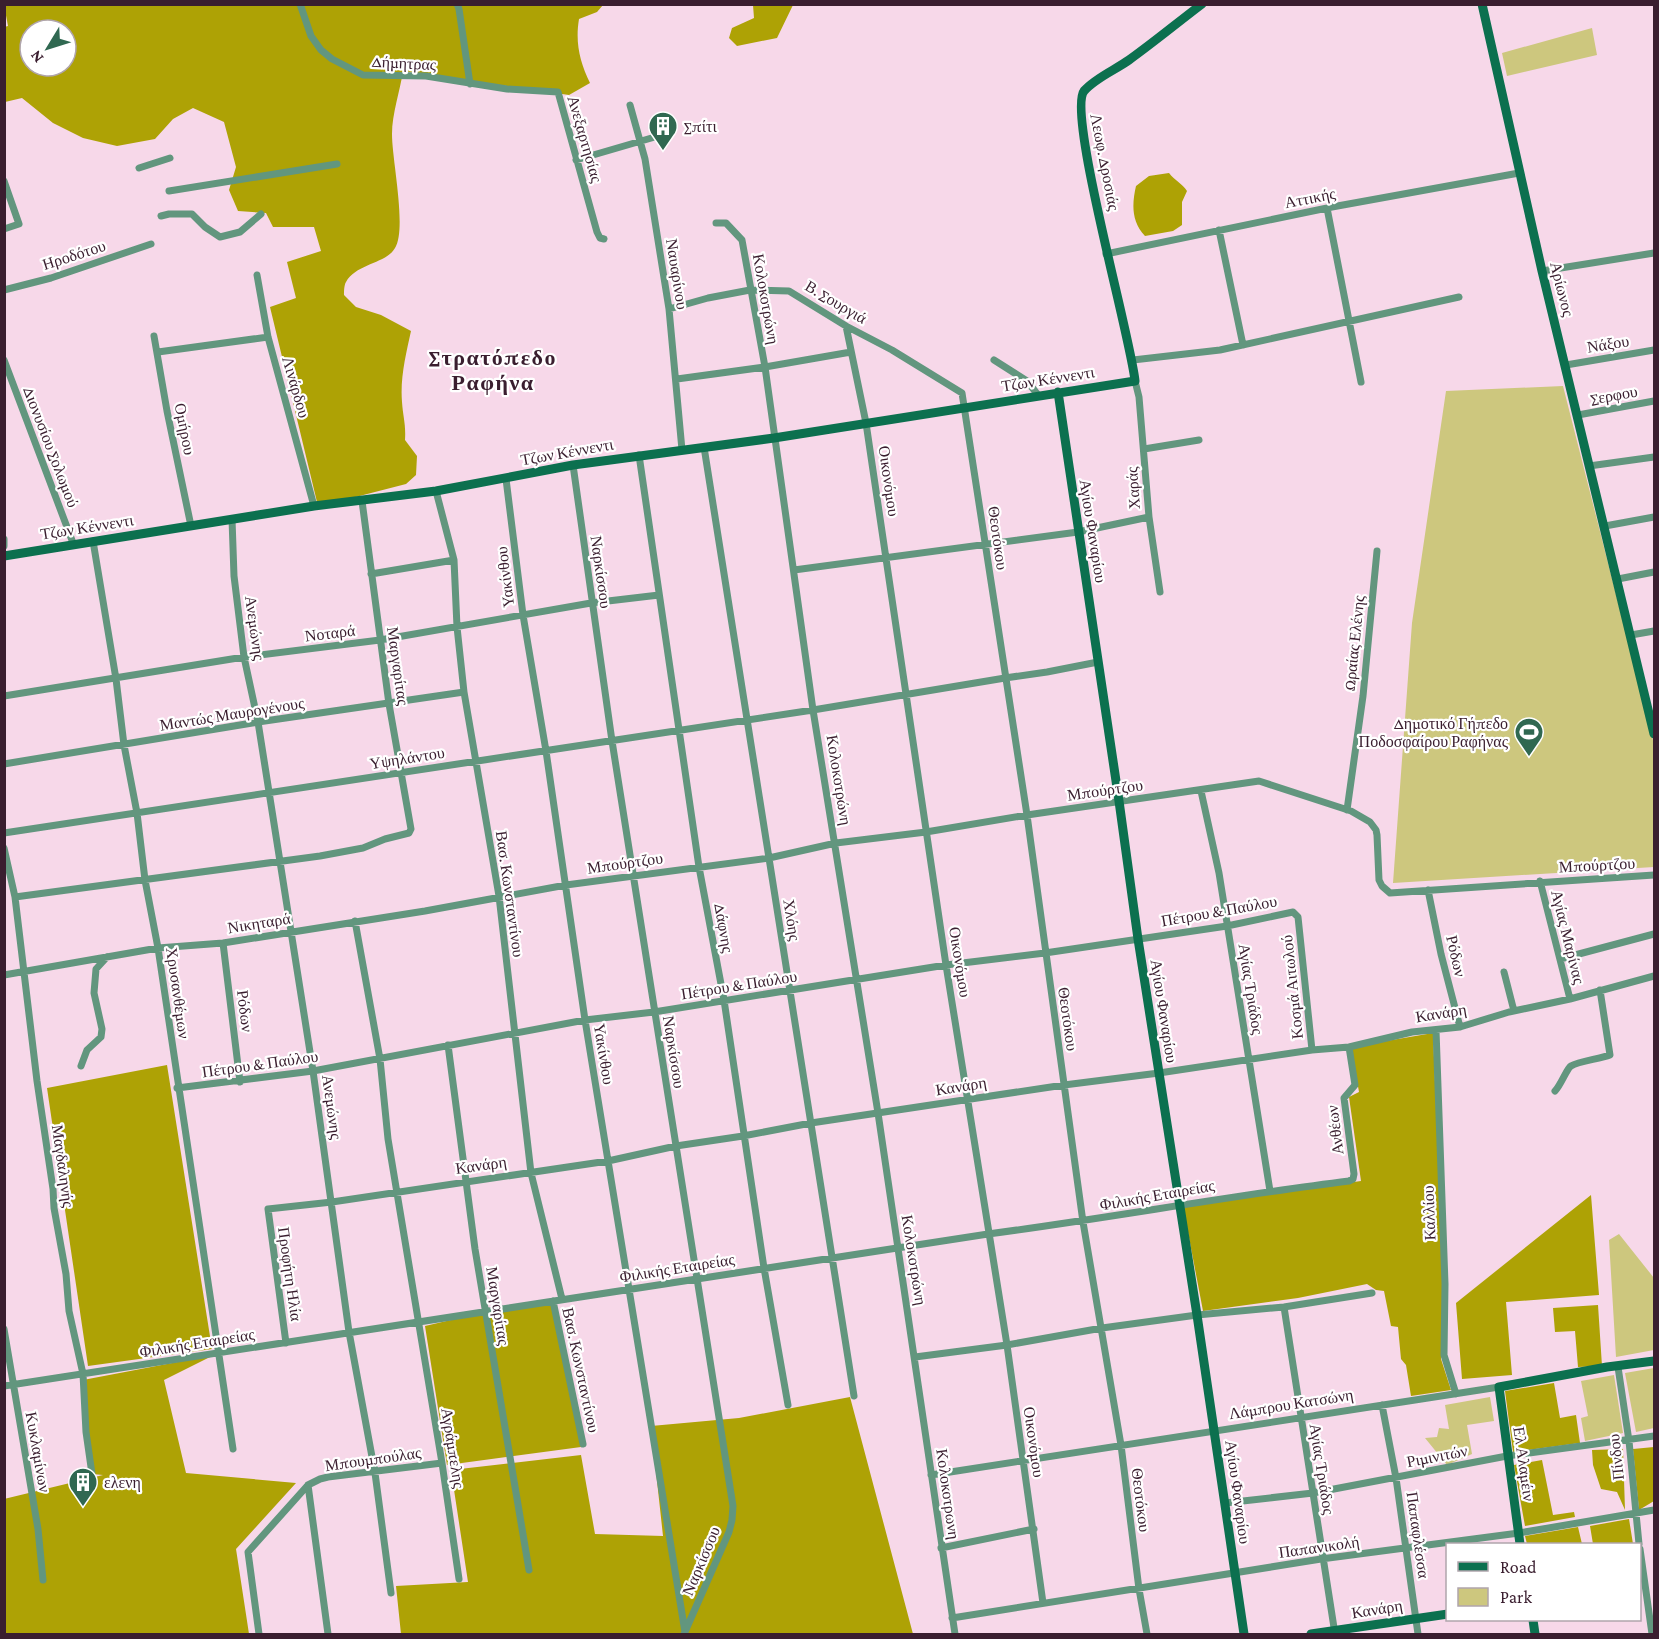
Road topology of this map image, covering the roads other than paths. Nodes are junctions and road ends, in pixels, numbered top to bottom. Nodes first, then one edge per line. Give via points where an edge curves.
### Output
1 (300, 4) edge
2 (457, 4) edge
3 (1202, 4) edge
4 (1482, 4) edge
5 (470, 84) junction
6 (630, 105) dead end
7 (672, 132) dead end
8 (640, 140) junction
9 (170, 158) dead end
10 (576, 160) junction
11 (336, 164) dead end
12 (139, 168) dead end
13 (1519, 173) junction
14 (4, 182) edge
15 (169, 191) dead end
16 (1327, 208) junction
17 (261, 214) dead end
18 (160, 216) dead end
19 (716, 223) dead end
20 (4, 229) edge
21 (1219, 230) junction
22 (604, 239) dead end
23 (151, 244) dead end
24 (1654, 253) edge
25 (1106, 254) junction
26 (1542, 271) junction
27 (257, 275) dead end
28 (4, 290) edge
29 (750, 290) junction
30 (1459, 297) dead end
31 (669, 309) junction
32 (1350, 320) junction
33 (846, 326) junction
34 (154, 336) dead end
35 (268, 337) junction
36 (1243, 345) junction
37 (1654, 350) edge
38 (158, 352) junction
39 (850, 352) junction
40 (4, 360) edge
41 (994, 360) dead end
42 (1133, 360) junction
43 (1566, 364) junction
44 (765, 367) junction
45 (677, 379) junction
46 (1135, 381) junction
47 (1361, 382) dead end
48 (1058, 392) junction
49 (1038, 395) junction
50 (1654, 401) edge
51 (965, 407) junction
52 (1578, 415) junction
53 (866, 423) junction
54 (774, 438) junction
55 (1199, 440) dead end
56 (704, 447) junction
57 (1144, 449) junction
58 (682, 450) junction
59 (639, 455) junction
60 (1654, 457) edge
61 (573, 465) junction
62 (1589, 466) junction
63 (506, 479) junction
64 (436, 491) junction
65 (362, 501) junction
66 (314, 506) junction
67 (1149, 517) junction
68 (1654, 517) edge
69 (232, 519) junction
70 (191, 526) junction
71 (1605, 526) junction
72 (1078, 532) junction
73 (4, 539) edge
74 (93, 542) junction
75 (73, 543) junction
76 (985, 545) junction
77 (4, 546) edge
78 (1377, 551) dead end
79 (4, 556) edge
80 (886, 558) junction
81 (454, 560) junction
82 (794, 570) junction
83 (1654, 572) edge
84 (371, 574) junction
85 (1618, 579) junction
86 (1160, 592) dead end
87 (659, 595) junction
88 (591, 603) junction
89 (523, 615) junction
90 (457, 627) junction
91 (1654, 631) edge
92 (1631, 635) junction
93 (380, 640) junction
94 (244, 657) junction
95 (1098, 662) junction
96 (1005, 678) junction
97 (116, 679) junction
98 (464, 692) junction
99 (906, 695) junction
100 (4, 696) edge
101 (389, 704) junction
102 (813, 710) junction
103 (747, 720) junction
104 (258, 722) junction
105 (680, 730) junction
106 (1654, 734) edge
107 (612, 741) junction
108 (124, 745) junction
109 (546, 751) junction
110 (476, 761) junction
111 (4, 764) edge
112 (401, 773) junction
113 (1201, 791) junction
114 (269, 793) junction
115 (1119, 801) junction
116 (1347, 810) junction
117 (137, 813) junction
118 (1027, 815) junction
119 (926, 832) junction
120 (4, 833) edge
121 (836, 843) junction
122 (4, 848) edge
123 (769, 858) junction
124 (278, 861) junction
125 (699, 867) junction
126 (633, 875) junction
127 (1654, 875) edge
128 (145, 880) junction
129 (1540, 882) junction
130 (566, 885) junction
131 (1428, 890) junction
132 (499, 896) junction
133 (15, 897) junction
134 (354, 921) junction
135 (1298, 922) joint
136 (1227, 926) junction
137 (290, 932) junction
138 (1654, 934) edge
139 (1138, 939) junction
140 (223, 943) junction
141 (158, 948) junction
142 (1045, 953) junction
143 (107, 957) junction
144 (1560, 959) junction
145 (946, 965) junction
146 (23, 971) junction
147 (1504, 972) dead end
148 (4, 975) edge
149 (1654, 976) edge
150 (857, 979) junction
151 (1600, 990) junction
152 (790, 991) junction
153 (1570, 999) junction
154 (724, 1000) junction
155 (1514, 1011) junction
156 (654, 1012) junction
157 (585, 1020) junction
158 (1460, 1027) junction
159 (1436, 1030) junction
160 (514, 1033) junction
161 (448, 1045) junction
162 (1349, 1047) junction
163 (1312, 1050) junction
164 (380, 1059) junction
165 (1248, 1060) junction
166 (81, 1066) dead end
167 (313, 1071) junction
168 (1159, 1073) junction
169 (240, 1082) junction
170 (1064, 1085) junction
171 (177, 1088) junction
172 (1556, 1091) dead end
173 (967, 1100) junction
174 (878, 1113) junction
175 (811, 1123) junction
176 (743, 1136) junction
177 (676, 1146) junction
178 (608, 1161) junction
179 (531, 1173) junction
180 (1353, 1179) joint
181 (466, 1182) junction
182 (1270, 1191) junction
183 (398, 1192) junction
184 (332, 1202) junction
185 (1179, 1204) junction
186 (268, 1209) joint
187 (1083, 1222) junction
188 (988, 1234) junction
189 (898, 1249) junction
190 (832, 1258) junction
191 (764, 1268) junction
192 (697, 1278) junction
193 (629, 1290) junction
194 (1372, 1293) dead end
195 (562, 1299) junction
196 (553, 1301) junction
197 (1284, 1307) junction
198 (485, 1311) junction
199 (1197, 1315) junction
200 (419, 1322) junction
201 (1102, 1328) junction
202 (4, 1329) edge
203 (350, 1332) junction
204 (286, 1343) junction
205 (1007, 1345) junction
206 (219, 1354) junction
207 (915, 1357) junction
208 (1654, 1362) edge
209 (1618, 1367) junction
210 (83, 1374) junction
211 (13, 1385) junction
212 (4, 1386) edge
213 (1499, 1387) junction
214 (1456, 1394) junction
215 (854, 1396) dead end
216 (788, 1405) dead end
217 (1382, 1405) junction
218 (1300, 1418) junction
219 (1214, 1431) junction
220 (1654, 1436) edge
221 (1629, 1441) junction
222 (583, 1444) dead end
223 (1121, 1445) junction
224 (233, 1449) dead end
225 (1507, 1456) junction
226 (1023, 1460) junction
227 (442, 1463) junction
228 (375, 1473) junction
229 (931, 1475) junction
230 (1396, 1478) junction
231 (308, 1485) junction
232 (89, 1487) dead end
233 (1312, 1493) junction
234 (1225, 1503) junction
235 (1654, 1510) edge
236 (1636, 1513) junction
237 (1034, 1529) junction
238 (1519, 1533) junction
239 (1446, 1543) edge
240 (1448, 1543) edge
241 (1520, 1543) edge
242 (1639, 1543) edge
243 (941, 1548) junction
244 (1406, 1549) junction
245 (1321, 1559) junction
246 (1641, 1568) edge
247 (529, 1570) dead end
248 (1235, 1573) junction
249 (459, 1579) dead end
250 (43, 1580) dead end
251 (1642, 1586) edge
252 (1654, 1587) edge
253 (1139, 1589) junction
254 (391, 1593) dead end
255 (1043, 1603) junction
256 (1446, 1614) edge
257 (952, 1618) junction
258 (1415, 1618) junction
259 (684, 1633) edge
260 (1334, 1633) edge
261 (259, 1635) edge
262 (328, 1635) edge
263 (955, 1635) edge
264 (1147, 1635) edge
265 (1244, 1635) edge
266 (1311, 1635) edge
267 (1418, 1635) edge
268 (1652, 1635) edge

1 - 5 street, Δήμητρας via 311,36 321,50 363,75 426,76
2 - 5 street
3 - 25 street, Λεωφ. Δροσιάς via 1082,93 1082,130
4 - 13 street, Αρίωνος
5 - 10 street, Ανεξαρτησίας via 558,92
6 - 8 street, Ναυαρίνου
7 - 8 street
8 - 10 street
8 - 31 street, Ναυαρίνου
9 - 12 street
10 - 22 street, Ανεξαρτησίας via 597,232
11 - 15 street
13 - 16 street, Αττικής
13 - 26 street, Αρίωνος
14 - 20 street via 19,224
16 - 21 street, Αττικής
16 - 32 street
17 - 18 street via 228,237 220,237 192,214
19 - 29 street, Κολοκοτρώνη via 727,224 742,239
21 - 25 street, Αττικής
21 - 36 street
23 - 28 street, Ηροδότου
24 - 26 street
25 - 42 street, Λεωφ. Δροσιάς
26 - 43 street, Αρίωνος
27 - 35 street, Λινάρδου
29 - 31 street, Β. Σουργιά
29 - 33 street, Β. Σουργιά via 789,291
29 - 44 street, Κολοκοτρώνη
30 - 32 street
31 - 45 street, Ναυαρίνου
32 - 36 street
32 - 47 street
33 - 39 street, Οικονόμου
33 - 51 street, Β. Σουργιά via 959,390
34 - 38 street, Ομήρου
35 - 38 street
35 - 66 street, Λινάρδου
36 - 42 street
37 - 43 street, Νάξου
38 - 70 street, Ομήρου
39 - 44 street
39 - 53 street, Οικονόμου
40 - 75 street, Διονυσίου Σολωμού
41 - 49 street via 1026,381
42 - 46 street, Λεωφ. Δροσιάς
43 - 52 street, Αρίωνος
44 - 45 street
44 - 54 street, Κολοκοτρώνη
45 - 58 street, Ναυαρίνου
46 - 48 street, Τζων Κέννεντι
46 - 57 street, Χαράς
48 - 49 street, Τζων Κέννεντι
48 - 72 street, Αγίου Φαναρίου
49 - 51 street, Τζων Κέννεντι
50 - 52 street, Σερφου
51 - 53 street, Τζων Κέννεντι
51 - 76 street, Θεοτόκου
52 - 62 street, Αρίωνος
53 - 54 street, Τζων Κέννεντι
53 - 80 street, Οικονόμου
54 - 56 street, Τζων Κέννεντι
54 - 82 street, Κολοκοτρώνη
55 - 57 street
56 - 58 street, Τζων Κέννεντι
56 - 103 street, Χλόης
57 - 67 street, Χαράς
58 - 59 street, Τζων Κέννεντι
59 - 61 street, Τζων Κέννεντι
59 - 87 street, Δάφνης
60 - 62 street
61 - 63 street, Τζων Κέννεντι
61 - 88 street, Ναρκίσσου
62 - 71 street, Αρίωνος
63 - 64 street, Τζων Κέννεντι
63 - 89 street, Υακίνθου
64 - 65 street, Τζων Κέννεντι
64 - 81 street, Βασ. Κωνσταντίνου
65 - 66 street, Τζων Κέννεντι
65 - 84 street, Μαργαρίτας
66 - 69 street, Τζων Κέννεντι
67 - 72 street
67 - 86 street, Χαράς
68 - 71 street
69 - 70 street, Τζων Κέννεντι
69 - 94 street, Ανεμώνης
70 - 74 street, Τζων Κέννεντι
71 - 85 street, Αρίωνος
72 - 76 street
72 - 95 street, Αγίου Φαναρίου
73 - 77 street
74 - 75 street, Τζων Κέννεντι
74 - 97 street, Χρυσανθέμων
75 - 79 street, Τζων Κέννεντι
76 - 80 street
76 - 96 street, Θεοτόκου
78 - 116 street, Ωραίας Ελένης
80 - 82 street
80 - 99 street, Οικονόμου
81 - 84 street
81 - 90 street, Βασ. Κωνσταντίνου
82 - 102 street, Κολοκοτρώνη
83 - 85 street
84 - 93 street, Μαργαρίτας
85 - 92 street, Αρίωνος
87 - 88 street, Νοταρά
87 - 105 street, Δάφνης
88 - 89 street, Νοταρά
88 - 107 street, Ναρκίσσου
89 - 90 street, Νοταρά
89 - 109 street, Υακίνθου
90 - 93 street, Νοταρά
90 - 98 street, Βασ. Κωνσταντίνου
91 - 92 street
92 - 106 street, Αρίωνος
93 - 94 street, Νοταρά
93 - 101 street, Μαργαρίτας
94 - 97 street, Νοταρά
94 - 104 street, Ανεμώνης
95 - 96 street, Υψηλάντου
95 - 115 street, Αγίου Φαναρίου
96 - 99 street, Υψηλάντου
96 - 118 street, Θεοτόκου
97 - 100 street, Νοταρά
97 - 108 street, Χρυσανθέμων
98 - 101 street, Μαντώς Μαυρογένους
98 - 110 street, Βασ. Κωνσταντίνου
99 - 102 street, Υψηλάντου
99 - 119 street, Οικονόμου
101 - 104 street, Μαντώς Μαυρογένους
101 - 112 street, Μαργαρίτας
102 - 103 street, Υψηλάντου
102 - 121 street, Κολοκοτρώνη
103 - 105 street, Υψηλάντου
103 - 123 street, Χλόης
104 - 108 street, Μαντώς Μαυρογένους
104 - 114 street, Ανεμώνης
105 - 107 street, Υψηλάντου
105 - 125 street, Δάφνης
107 - 109 street, Υψηλάντου
107 - 126 street, Ναρκίσσου
108 - 111 street, Μαντώς Μαυρογένους
108 - 117 street, Χρυσανθέμων
109 - 110 street, Υψηλάντου
109 - 130 street, Υακίνθου
110 - 112 street, Υψηλάντου
110 - 132 street, Βασ. Κωνσταντίνου
112 - 114 street, Υψηλάντου
112 - 124 street, Μαργαρίτας via 409,833 363,848
113 - 115 street, Μπούρτζου
113 - 116 street, Μπούρτζου via 1262,781
113 - 136 street, Αγίας Τριάδος
114 - 117 street, Υψηλάντου
114 - 124 street, Ανεμώνης
115 - 118 street, Μπούρτζου
115 - 139 street, Αγίου Φαναρίου
116 - 131 street, Μπούρτζου via 1364,818 1376,830 1377,865 1382,886 1389,893
117 - 120 street, Υψηλάντου
117 - 128 street, Χρυσανθέμων
118 - 119 street, Μπούρτζου
118 - 142 street, Θεοτόκου
119 - 121 street, Μπούρτζου
119 - 145 street, Οικονόμου
121 - 123 street, Μπούρτζου
121 - 150 street, Κολοκοτρώνη
122 - 133 street, Μαγδαληνής
123 - 125 street, Μπούρτζου
123 - 152 street, Χλόης
124 - 128 street
124 - 137 street, Ανεμώνης
125 - 126 street, Μπούρτζου
125 - 154 street, Δάφνης
126 - 130 street, Μπούρτζου
126 - 156 street, Ναρκίσσου
127 - 129 street, Μπούρτζου
128 - 133 street
128 - 141 street, Χρυσανθέμων
129 - 131 street, Μπούρτζου
129 - 144 street, Αγίας Μαρίνας
130 - 132 street, Μπούρτζου
130 - 157 street, Υακίνθου
131 - 158 street, Ρόδων
132 - 134 street, Νικηταρά
132 - 160 street, Βασ. Κωνσταντίνου
133 - 146 street, Μαγδαληνής
134 - 137 street, Νικηταρά
134 - 164 street, Αγράμπελης
135 - 136 street, Πέτρου & Παύλου via 1297,915 1290,912
135 - 163 street, Κοσμά Αιτωλού
136 - 139 street, Πέτρου & Παύλου
136 - 165 street, Αγίας Τριάδος
137 - 140 street, Νικηταρά
137 - 167 street, Ανεμώνης
138 - 144 street
139 - 142 street, Πέτρου & Παύλου
139 - 168 street, Αγίου Φαναρίου
140 - 141 street, Νικηταρά
140 - 169 street, Ρόδων
141 - 143 street, Νικηταρά
141 - 171 street, Χρυσανθέμων
142 - 145 street, Πέτρου & Παύλου
142 - 170 street, Θεοτόκου
143 - 146 street, Νικηταρά
143 - 166 street via 96,969 94,993 101,1037 87,1050
144 - 153 street, Αγίας Μαρίνας
145 - 150 street, Πέτρου & Παύλου
145 - 173 street, Οικονόμου
146 - 148 street, Νικηταρά
146 - 210 street, Μαγδαληνής via 69,1311
147 - 155 street
149 - 151 street, Κανάρη
150 - 152 street, Πέτρου & Παύλου
150 - 174 street, Κολοκοτρώνη
151 - 153 street, Κανάρη
151 - 172 street via 1610,1055 1572,1065
152 - 154 street, Πέτρου & Παύλου
152 - 175 street, Χλόης
153 - 155 street, Κανάρη
154 - 156 street, Πέτρου & Παύλου
154 - 176 street, Δάφνης
155 - 158 street, Κανάρη
156 - 157 street, Πέτρου & Παύλου
156 - 177 street, Ναρκίσσου
157 - 160 street, Πέτρου & Παύλου
157 - 178 street, Υακίνθου
158 - 159 street, Κανάρη
159 - 162 street, Κανάρη
159 - 214 street, Καλλίου via 1444,1355
160 - 161 street, Πέτρου & Παύλου
160 - 179 street, Βασ. Κωνσταντίνου
161 - 164 street, Πέτρου & Παύλου
161 - 181 street, Μαργαρίτας
162 - 163 street, Κανάρη
162 - 180 street, Ανθέων via 1355,1085 1344,1100
163 - 165 street, Κανάρη
164 - 167 street, Πέτρου & Παύλου
164 - 183 street, Αγράμπελης
165 - 168 street, Κανάρη
165 - 182 street, Αγίας Τριάδος
167 - 169 street, Πέτρου & Παύλου
167 - 184 street, Ανεμώνης
168 - 170 street, Κανάρη
168 - 185 street, Αγίου Φαναρίου
169 - 171 street, Πέτρου & Παύλου
170 - 173 street, Κανάρη
170 - 187 street, Θεοτόκου
171 - 206 street, Χρυσανθέμων
173 - 174 street, Κανάρη
173 - 188 street, Οικονόμου
174 - 175 street, Κανάρη
174 - 189 street, Κολοκοτρώνη
175 - 176 street, Κανάρη
175 - 190 street, Χλόης
176 - 177 street, Κανάρη
176 - 191 street, Δάφνης
177 - 178 street, Κανάρη
177 - 192 street, Ναρκίσσου
178 - 179 street, Κανάρη
178 - 193 street, Υακίνθου
179 - 181 street, Κανάρη
179 - 195 street, Βασ. Κωνσταντίνου
180 - 182 street, Φιλικής Εταιρείας
181 - 183 street, Κανάρη
181 - 198 street, Μαργαρίτας
182 - 185 street, Φιλικής Εταιρείας
183 - 184 street, Κανάρη
183 - 200 street, Αγράμπελης
184 - 186 street, Κανάρη
184 - 203 street, Ανεμώνης
185 - 187 street, Φιλικής Εταιρείας
185 - 199 street, Αγίου Φαναρίου
186 - 204 street, Προφήτη Ηλία
187 - 188 street, Φιλικής Εταιρείας
187 - 201 street, Θεοτόκου
188 - 189 street, Φιλικής Εταιρείας
188 - 205 street, Οικονόμου
189 - 190 street, Φιλικής Εταιρείας
189 - 207 street, Κολοκοτρώνη
190 - 191 street, Φιλικής Εταιρείας
190 - 215 street, Χλόης
191 - 192 street, Φιλικής Εταιρείας
191 - 216 street, Δάφνης
192 - 193 street, Φιλικής Εταιρείας
192 - 259 street, Ναρκίσσου via 733,1506 729,1532
193 - 195 street, Φιλικής Εταιρείας
193 - 259 street, Υακίνθου
194 - 197 street
195 - 196 street, Φιλικής Εταιρείας
196 - 198 street, Φιλικής Εταιρείας
196 - 222 street, Βασ. Κωνσταντίνου
197 - 199 street
197 - 218 street, Αγίας Τριάδος
198 - 200 street, Φιλικής Εταιρείας
198 - 247 street, Μαργαρίτας
199 - 201 street
199 - 219 street, Αγίου Φαναρίου
200 - 203 street, Φιλικής Εταιρείας
200 - 227 street, Αγράμπελης
201 - 205 street
201 - 223 street, Θεοτόκου
202 - 211 street, Κυκλαμίνων
203 - 204 street, Φιλικής Εταιρείας
203 - 228 street, Ανεμώνης
204 - 206 street, Φιλικής Εταιρείας
205 - 207 street
205 - 226 street, Οικονόμου
206 - 210 street, Φιλικής Εταιρείας
206 - 224 street, Χρυσανθέμων
207 - 229 street, Κολοκοτρωνη
208 - 209 street, Λάμπρου Κατσώνη
209 - 213 street, Λάμπρου Κατσώνη
209 - 221 street, Πίνδου
210 - 211 street, Φιλικής Εταιρείας
210 - 232 street, Μαγδαληνής via 92,1474
211 - 212 street, Φιλικής Εταιρείας
211 - 250 street, Κυκλαμίνων
213 - 214 street, Λάμπρου Κατσώνη
213 - 225 street, Ελ Αλαμέιν
214 - 217 street, Λάμπρου Κατσώνη
217 - 218 street, Λάμπρου Κατσώνη
217 - 230 street, Παπαφλέσσα
218 - 219 street, Λάμπρου Κατσώνη
218 - 233 street, Αγίας Τριάδος
219 - 223 street, Λάμπρου Κατσώνη
219 - 234 street, Αγίου Φαναρίου
220 - 221 street, Ριμινιτών
221 - 225 street, Ριμινιτών
221 - 236 street, Πίνδου
223 - 226 street, Λάμπρου Κατσώνη
223 - 253 street, Θεοτόκου
225 - 230 street, Ριμινιτών
225 - 238 street, Ελ Αλαμέιν
226 - 229 street, Λάμπρου Κατσώνη
226 - 237 street, Οικονόμου
227 - 228 street, Μπουμπούλας
227 - 249 street, Αγράμπελης
228 - 231 street, Μπουμπούλας via 320,1479
228 - 254 street, Ανεμώνης
229 - 243 street, Κολοκοτρωνη
230 - 233 street, Ριμινιτών
230 - 244 street, Παπαφλέσσα
231 - 261 street via 247,1554
231 - 262 street
233 - 234 street, Ριμινιτών
233 - 245 street, Αγίας Τριάδος
234 - 248 street, Αγίου Φαναρίου
235 - 236 street, Παπανικολή
236 - 238 street, Παπανικολή
236 - 242 street, Πίνδου
237 - 243 street
237 - 255 street, Οικονόμου
238 - 240 street, Παπανικολή
238 - 241 street, Ελ Αλαμέιν
239 - 244 street, Παπανικολή
243 - 257 street, Κολοκοτρωνη
244 - 245 street, Παπανικολή
244 - 258 street, Παπαφλέσσα
245 - 248 street, Παπανικολή
245 - 260 street, Αγίας Τριάδος
246 - 251 street
248 - 253 street, Παπανικολή
248 - 265 street, Αγίου Φαναρίου
251 - 252 street
251 - 268 street
253 - 255 street, Παπανικολή
253 - 264 street, Θεοτόκου
255 - 257 street, Παπανικολή
256 - 258 street, Κανάρη
257 - 263 street, Κολοκοτρωνη
258 - 260 street, Κανάρη
258 - 267 street, Παπαφλέσσα
260 - 266 street, Κανάρη

